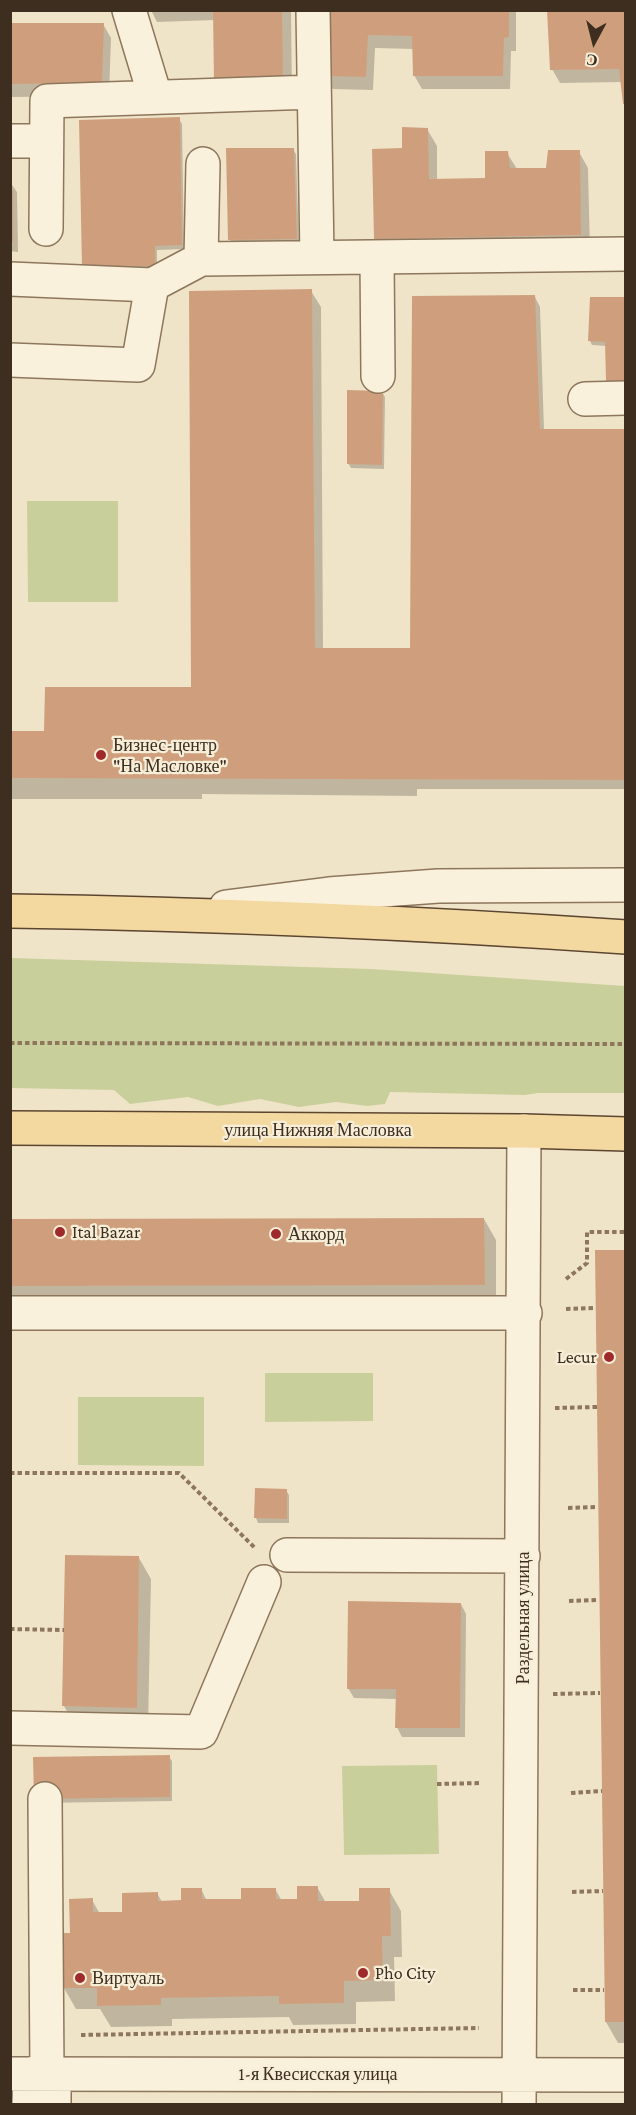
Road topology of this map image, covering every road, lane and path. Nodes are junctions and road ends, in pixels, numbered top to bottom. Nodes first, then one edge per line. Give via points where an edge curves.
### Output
1 (129, 10) edge
2 (313, 10) edge
3 (314, 92) junction
4 (155, 96) junction
5 (10, 141) edge
6 (46, 141) junction
7 (203, 164) dead end
8 (46, 229) dead end
9 (626, 254) edge
10 (317, 257) junction
11 (377, 257) junction
12 (201, 258) junction
13 (10, 279) edge
14 (152, 285) junction
15 (10, 360) edge
16 (378, 376) dead end
17 (626, 398) edge
18 (585, 399) dead end
19 (626, 885) edge
20 (10, 910) edge
21 (174, 913) junction
22 (626, 937) edge
23 (10, 1043) edge
24 (626, 1044) edge
25 (10, 1128) edge
26 (524, 1131) junction
27 (626, 1134) edge
28 (626, 1232) edge
29 (566, 1279) dead end
30 (595, 1308) dead end
31 (566, 1309) dead end
32 (10, 1313) edge
33 (525, 1313) junction
34 (597, 1407) dead end
35 (524, 1408) junction
36 (10, 1473) edge
37 (598, 1507) dead end
38 (568, 1508) dead end
39 (287, 1555) dead end
40 (523, 1556) junction
41 (264, 1582) joint
42 (599, 1600) dead end
43 (569, 1601) dead end
44 (10, 1629) edge
45 (64, 1630) dead end
46 (522, 1693) junction
47 (600, 1693) dead end
48 (10, 1728) edge
49 (481, 1783) dead end
50 (437, 1784) dead end
51 (602, 1791) dead end
52 (571, 1793) dead end
53 (45, 1799) dead end
54 (603, 1891) dead end
55 (572, 1892) dead end
56 (573, 1990) dead end
57 (604, 1990) dead end
58 (479, 2028) dead end
59 (46, 2036) junction
60 (626, 2075) edge
61 (37, 2084) edge
62 (520, 2089) edge

1 - 4 street
2 - 3 street
3 - 4 street
3 - 10 street
4 - 6 street via 47,101
5 - 6 street
6 - 8 street
7 - 12 street
9 - 11 street
10 - 11 street
10 - 12 street
11 - 16 street
12 - 14 street
13 - 14 street
14 - 15 street via 138,365
17 - 18 street
19 - 21 street via 438,886 328,894
20 - 21 main road
21 - 22 main road
23 - 24 path
25 - 26 main road, улица Нижняя Масловка
26 - 27 main road, улица Нижняя Масловка
26 - 33 street, Раздельная улица
28 - 29 path via 587,1233 587,1263
30 - 31 path
32 - 33 street
33 - 35 street, Раздельная улица
34 - 35 path
35 - 40 street, Раздельная улица
36 - 41 path via 178,1473 263,1555
37 - 38 path
39 - 40 street
40 - 46 street, Раздельная улица
41 - 48 street via 201,1732
42 - 43 path
44 - 45 path
46 - 47 path
46 - 62 street, Раздельная улица
49 - 50 path
51 - 52 path
53 - 59 street
54 - 55 path
56 - 57 path
58 - 59 path
59 - 61 street
60 - 62 street, 1-я Квесисская улица
61 - 62 street, 1-я Квесисская улица

